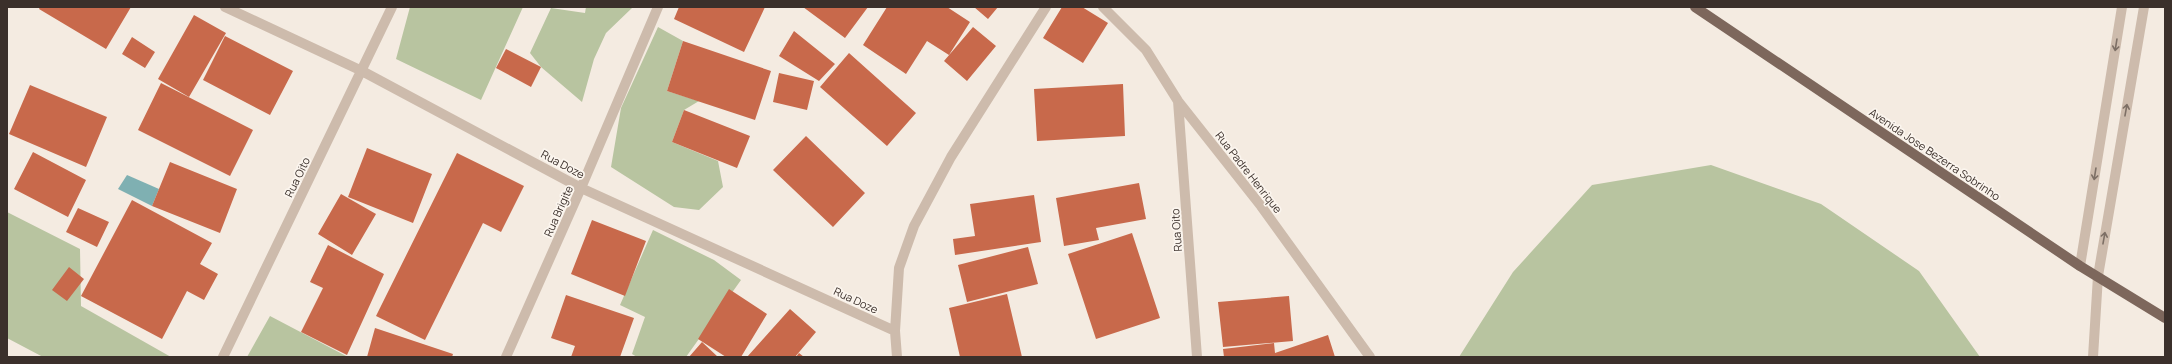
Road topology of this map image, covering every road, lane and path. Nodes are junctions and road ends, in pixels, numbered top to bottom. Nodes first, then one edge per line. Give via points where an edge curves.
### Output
1 (225, 7) edge
2 (392, 7) edge
3 (658, 7) edge
4 (1046, 7) edge
5 (1103, 7) edge
6 (1695, 7) edge
7 (2122, 7) edge
8 (2144, 7) edge
9 (362, 71) junction
10 (1178, 101) junction
11 (581, 188) junction
12 (2080, 266) junction
13 (2098, 276) junction
14 (2165, 318) edge
15 (895, 331) junction
16 (223, 357) edge
17 (506, 357) edge
18 (897, 357) edge
19 (1197, 357) edge
20 (1370, 357) edge
21 (2093, 357) edge

1 - 9 street, Rua Doze
2 - 9 street, Rua Oito
3 - 11 street, Rua Brigite
4 - 15 street via 951,157 914,226 899,268
5 - 10 street, Rua Padre Henrique via 1146,50
6 - 12 main road, Avenida Jose Bezerra Sobrinho
7 -> 12 street
13 -> 8 street
9 - 11 street, Rua Doze
9 - 16 street, Rua Oito
10 - 19 street, Rua Oito
10 - 20 street, Rua Padre Henrique via 1261,206
11 - 15 street, Rua Doze
11 - 17 street, Rua Brigite
12 - 13 main road, Avenida Jose Bezerra Sobrinho
13 - 14 main road, Avenida Jose Bezerra Sobrinho
13 - 21 street
15 - 18 street

